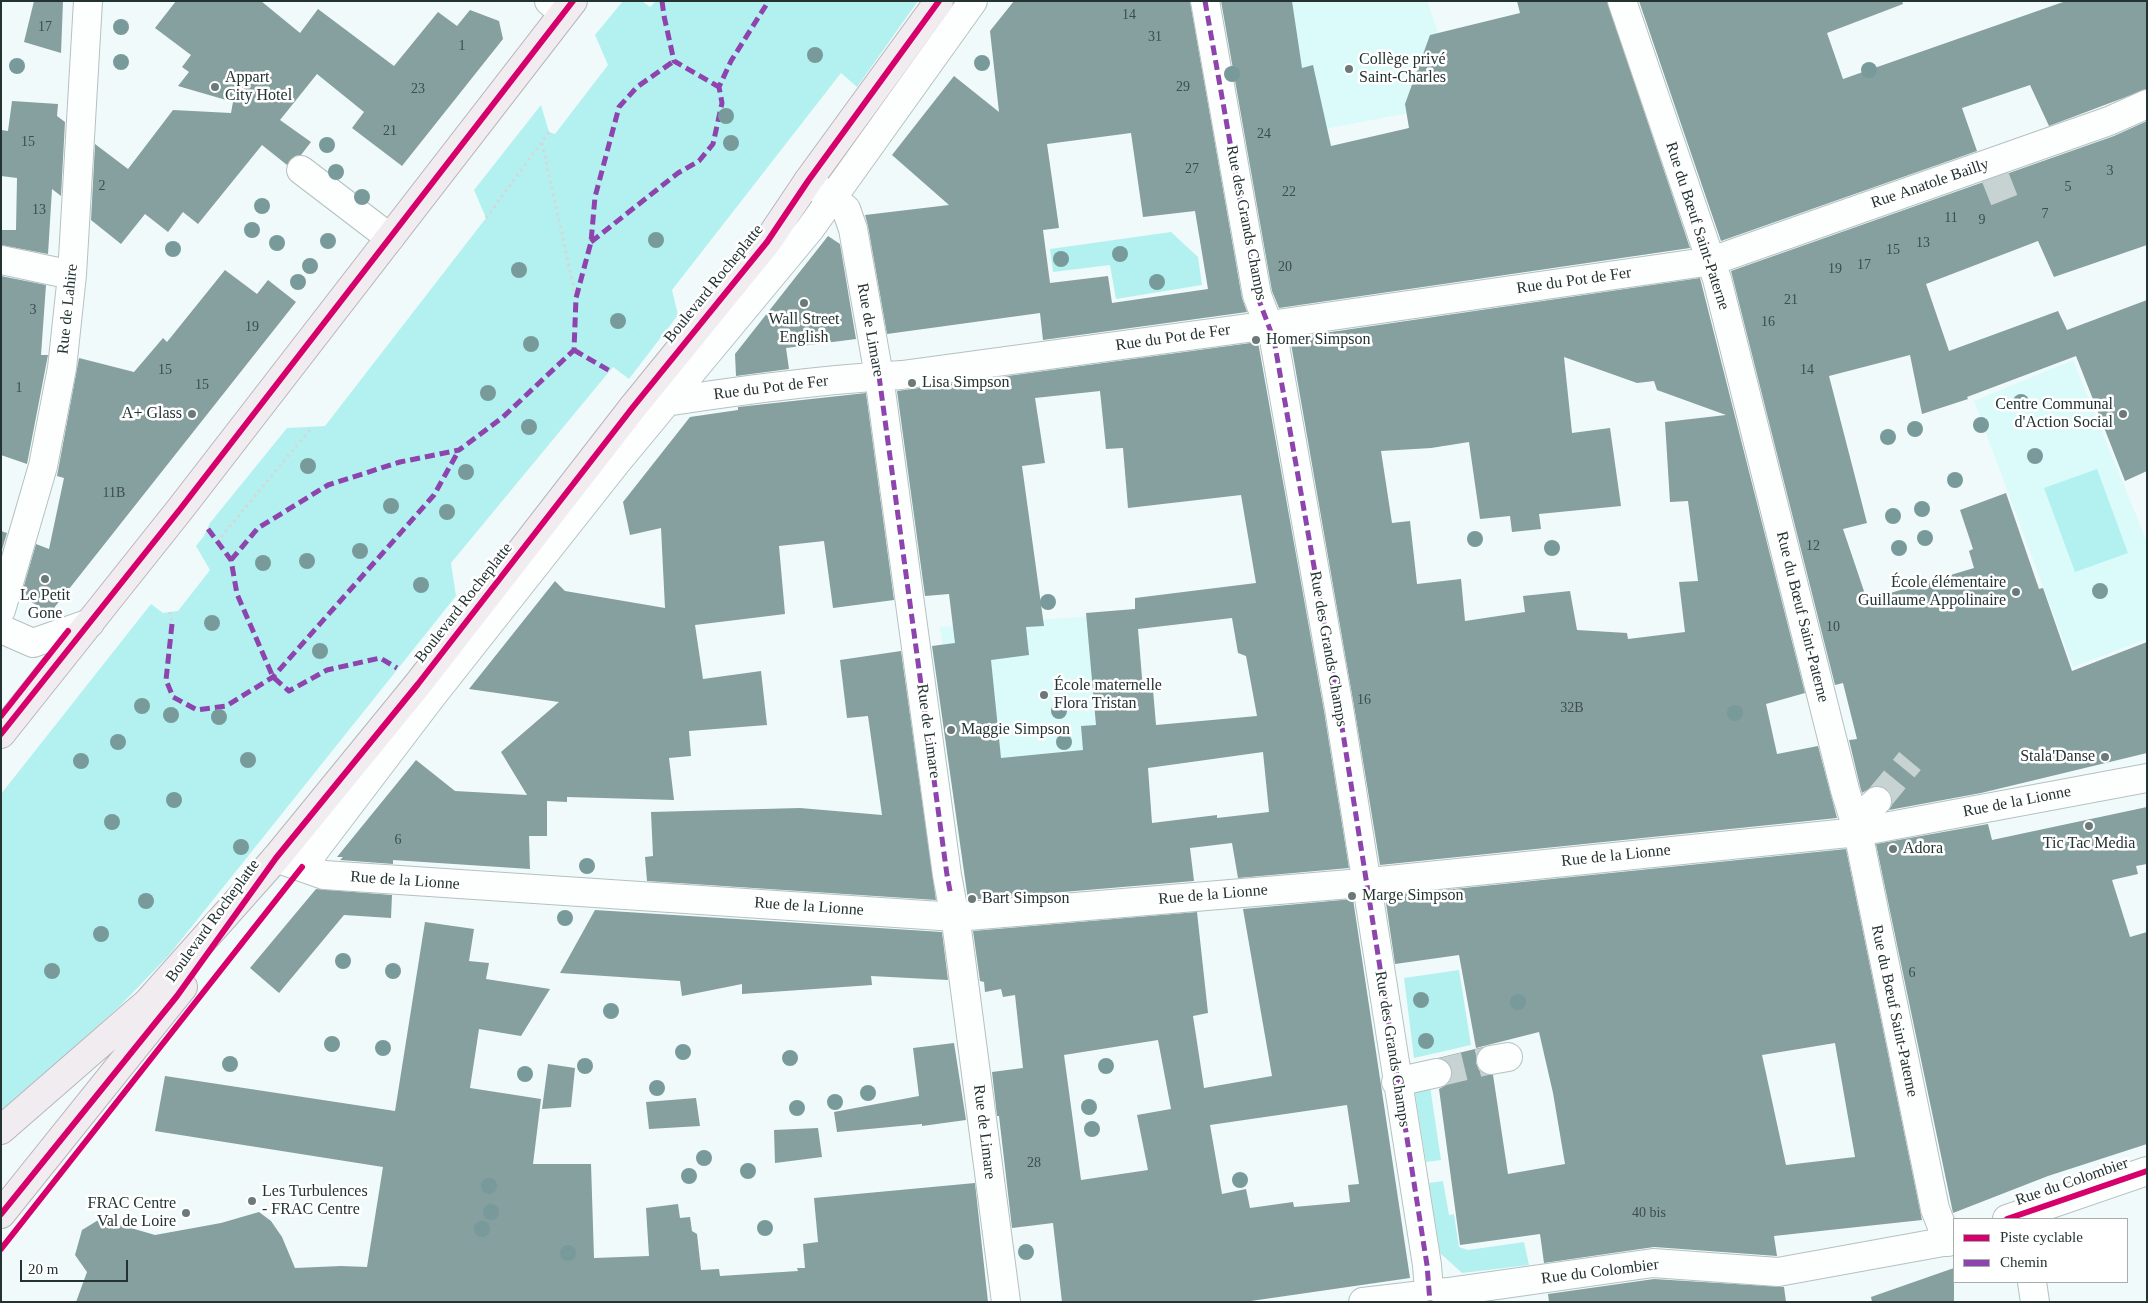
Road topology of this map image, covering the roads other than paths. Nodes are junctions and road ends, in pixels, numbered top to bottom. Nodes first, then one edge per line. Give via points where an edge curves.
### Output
1 (88, 1) edge
2 (939, 1) edge
3 (972, 1) edge
4 (1205, 1) edge
5 (1622, 1) edge
6 (563, 4) edge
7 (2147, 104) edge
8 (301, 170) dead end
9 (808, 181) junction
10 (832, 199) junction
11 (386, 235) junction
12 (1, 260) edge
13 (1712, 261) junction
14 (72, 275) junction
15 (1270, 325) junction
16 (879, 376) junction
17 (667, 401) junction
18 (633, 407) junction
19 (1, 610) edge
20 (79, 627) junction
21 (1, 629) edge
22 (1, 734) edge
23 (1, 746) edge
24 (2147, 778) edge
25 (1877, 800) tunnel mouth
26 (1858, 832) junction
27 (276, 858) junction
28 (302, 867) junction
29 (1366, 881) junction
30 (956, 917) junction
31 (1437, 1073) tunnel mouth
32 (1396, 1082) junction
33 (1, 1130) edge
34 (2147, 1172) edge
35 (1, 1214) edge
36 (2016, 1218) edge
37 (1951, 1241) edge
38 (2032, 1283) edge
39 (1430, 1298) edge
40 (1006, 1302) edge
41 (1363, 1302) edge
42 (2035, 1302) edge

1 - 14 street, Rue de Lahire
2 - 9 main road, Boulevard Rocheplatte
3 - 10 street
4 - 15 street, Rue des Grands Champs via 1257,295
5 - 13 street, Rue du Bœuf Saint-Paterne
6 - 11 main road
7 - 13 street, Rue Anatole Bailly via 1992,168
8 - 11 street
9 - 10 street, Rue de Limare
9 - 18 main road, Boulevard Rocheplatte via 767,242
10 - 16 street, Rue de Limare via 846,208 850,217
10 - 17 street
11 - 20 main road
12 - 14 street
13 - 15 street, Rue du Pot de Fer
13 - 26 street, Rue du Bœuf Saint-Paterne
14 - 19 street, Rue de Lahire via 62,368 43,466
15 - 16 street, Rue du Pot de Fer
15 - 29 street, Rue des Grands Champs
16 - 17 street, Rue du Pot de Fer
16 - 30 street, Rue de Limare via 947,875
17 - 18 street, Rue du Pot de Fer
17 - 28 street via 432,696
18 - 27 main road, Boulevard Rocheplatte via 418,684
20 - 21 street via 33,643
20 - 22 main road
20 - 23 main road
24 - 26 street, Rue de la Lionne
25 - 26 street via 1866,811
26 - 29 street, Rue de la Lionne
26 - 37 street, Rue du Bœuf Saint-Paterne via 1935,1209
27 - 28 street, Rue de la Lionne
27 - 33 main road, Boulevard Rocheplatte via 148,1002
27 - 35 main road, Boulevard Rocheplatte via 176,996
28 - 30 street, Rue de la Lionne via 324,875
29 - 30 street, Rue de la Lionne
29 - 32 street, Rue des Grands Champs
30 - 40 street, Rue de Limare
31 - 32 street
32 - 39 street, Rue des Grands Champs
34 - 36 street, Rue du Colombier
37 - 39 street, Rue du Colombier via 1778,1272 1653,1263
38 - 42 street
39 - 41 street, Rue du Colombier

